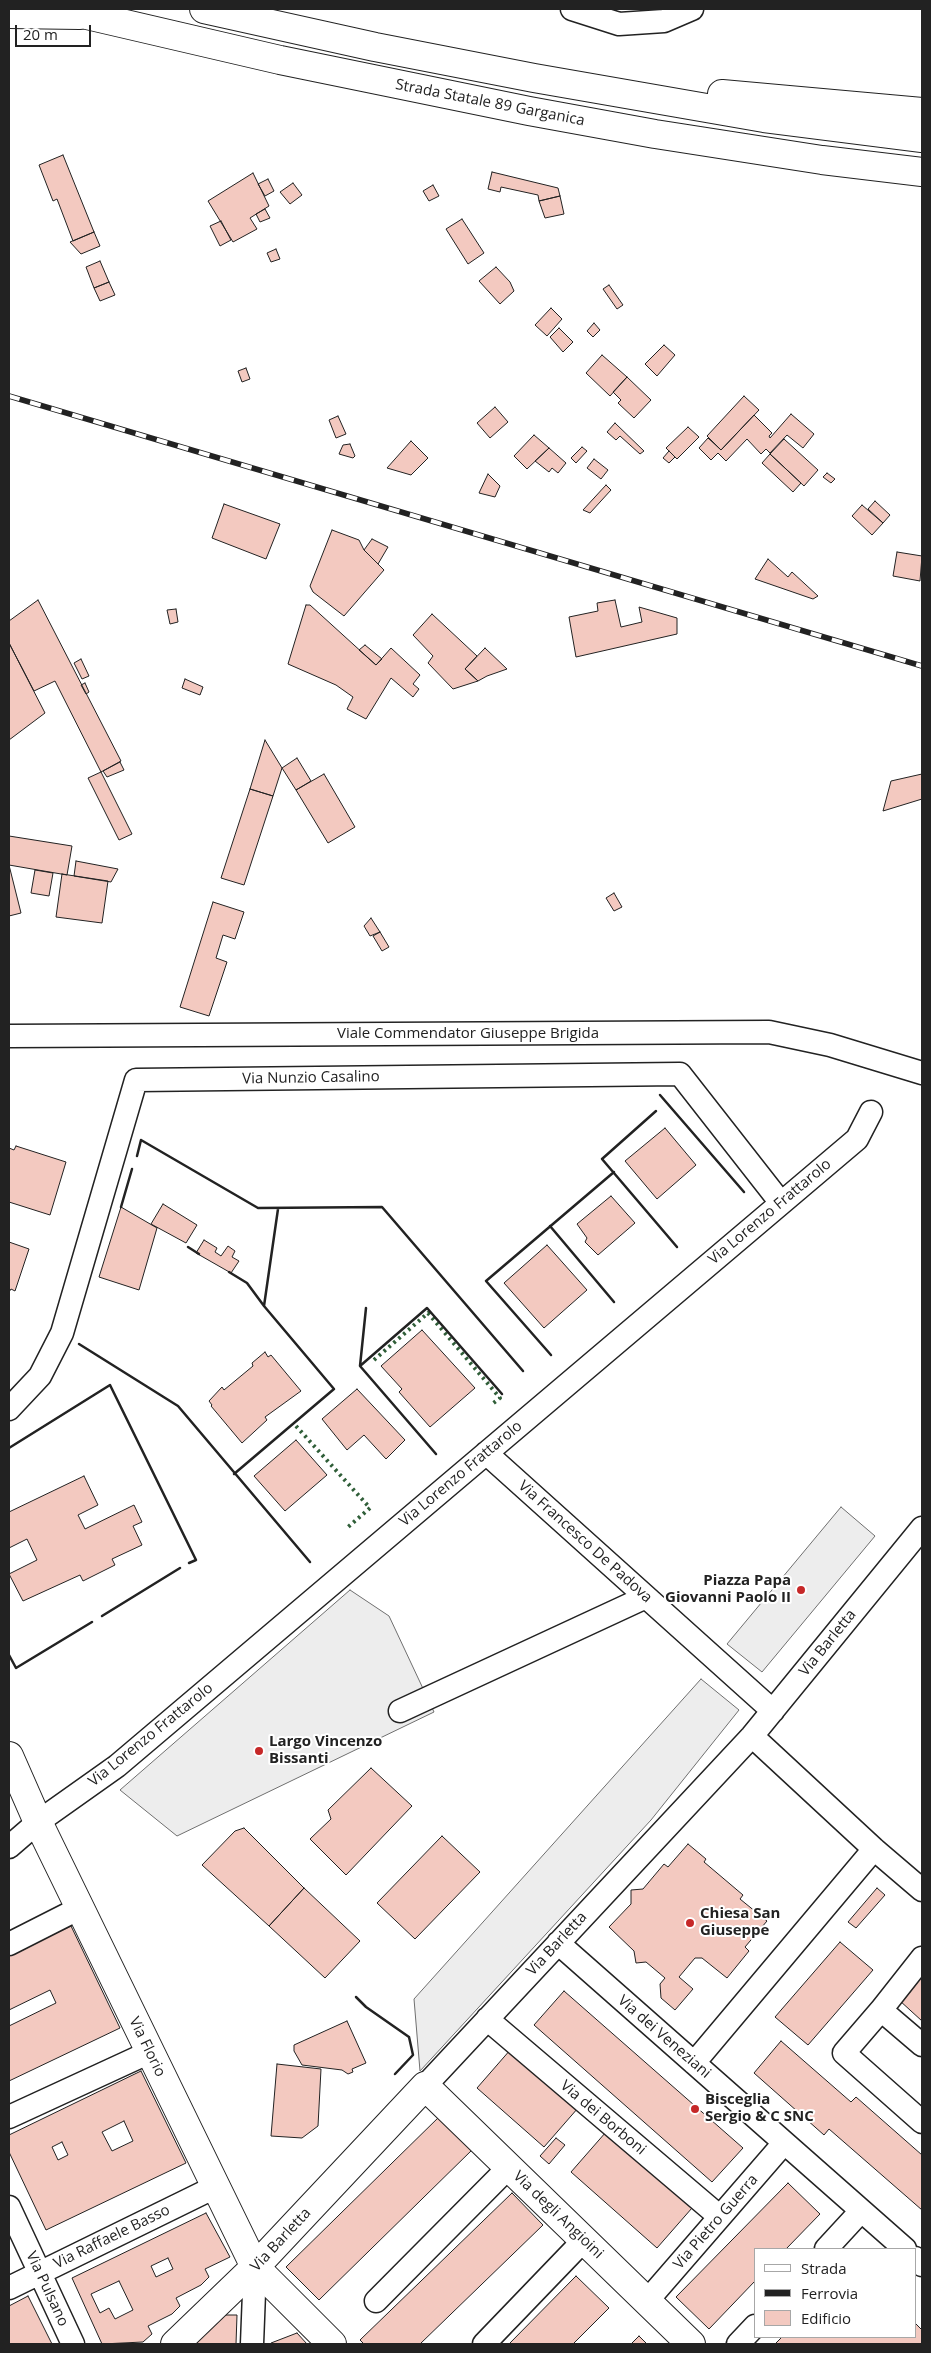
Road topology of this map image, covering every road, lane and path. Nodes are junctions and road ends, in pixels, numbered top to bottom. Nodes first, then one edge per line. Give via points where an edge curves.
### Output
1 (204, 9) edge
2 (572, 9) edge
3 (692, 9) edge
4 (73, 12) edge
5 (9, 14) edge
6 (534, 78) junction
7 (922, 112) edge
8 (922, 138) edge
9 (922, 172) edge
10 (9, 1036) edge
11 (922, 1073) edge
12 (871, 1112) dead end
13 (782, 1203) junction
14 (9, 1409) edge
15 (486, 1453) junction
16 (922, 1528) edge
17 (646, 1597) junction
18 (400, 1711) dead end
19 (773, 1711) junction
20 (752, 1736) junction
21 (9, 1756) edge
22 (38, 1822) junction
23 (9, 1847) edge
24 (874, 1849) junction
25 (922, 1890) edge
26 (80, 1908) junction
27 (558, 1943) junction
28 (9, 1944) edge
29 (922, 1958) edge
30 (881, 2010) junction
31 (487, 2019) junction
32 (922, 2045) edge
33 (150, 2052) junction
34 (694, 2063) junction
35 (425, 2086) junction
36 (9, 2118) edge
37 (922, 2122) edge
38 (784, 2143) junction
39 (509, 2168) junction
40 (215, 2187) junction
41 (9, 2208) edge
42 (861, 2211) junction
43 (720, 2218) junction
44 (584, 2240) junction
45 (827, 2248) edge
46 (904, 2248) edge
47 (255, 2267) junction
48 (40, 2273) junction
49 (9, 2288) edge
50 (376, 2301) dead end
51 (647, 2301) junction
52 (754, 2327) edge
53 (73, 2344) edge
54 (175, 2344) edge
55 (252, 2344) edge
56 (332, 2344) edge
57 (484, 2344) edge
58 (691, 2344) edge
59 (738, 2344) edge

1 - 6 main road
2 - 3 street via 619,24 664,21
4 - 5 main road, Strada Statale 89 Garganica
4 - 9 main road, Strada Statale 89 Garganica via 406,87 645,133
6 - 7 main road
6 - 8 main road via 764,118
10 - 11 street, Viale Commendator Giuseppe Brigida via 769,1032 830,1045
12 - 13 street, Via Lorenzo Frattarolo via 857,1139
13 - 14 street, Via Nunzio Casalino via 680,1074 136,1080 62,1333 40,1376
13 - 15 street, Via Lorenzo Frattarolo
15 - 17 street, Via Francesco De Padova
15 - 22 street, Via Lorenzo Frattarolo via 117,1766
16 - 19 street, Via Barletta
17 - 18 street
17 - 19 street, Via Francesco De Padova
19 - 20 street, Via Barletta
20 - 24 street
20 - 27 street, Via Barletta
21 - 22 main road, Via Florio
22 - 23 street, Via Lorenzo Frattarolo
22 - 26 main road, Via Florio
24 - 25 street
24 - 34 street
26 - 28 street
26 - 33 main road, Via Florio
27 - 31 street, Via Barletta
27 - 34 street, Via dei Veneziani
29 - 30 street
30 - 32 street
30 - 37 street via 844,2053
31 - 35 street, Via Barletta
31 - 43 street, Via dei Borboni
33 - 36 street
33 - 40 main road, Via Florio
34 - 38 street, Via dei Veneziani
35 - 39 main road, Via degli Angioini
35 - 47 main road, Via Barletta
38 - 42 street, Via dei Veneziani
38 - 43 street, Via Pietro Guerra
39 - 44 main road, Via degli Angioini
39 - 50 street
40 - 47 main road, Via Florio
40 - 48 street, Via Raffaele Basso
41 - 48 street, Via Pulsano
42 - 45 street
42 - 46 street, Via dei Veneziani
43 - 51 street, Via Pietro Guerra
44 - 51 main road, Via degli Angioini
44 - 57 street
47 - 54 main road, Via Barletta
47 - 55 street, Via Florio
47 - 56 main road
48 - 49 street, Via Raffaele Basso
48 - 53 street, Via Pulsano
51 - 58 main road, Via degli Angioini
52 - 59 street

